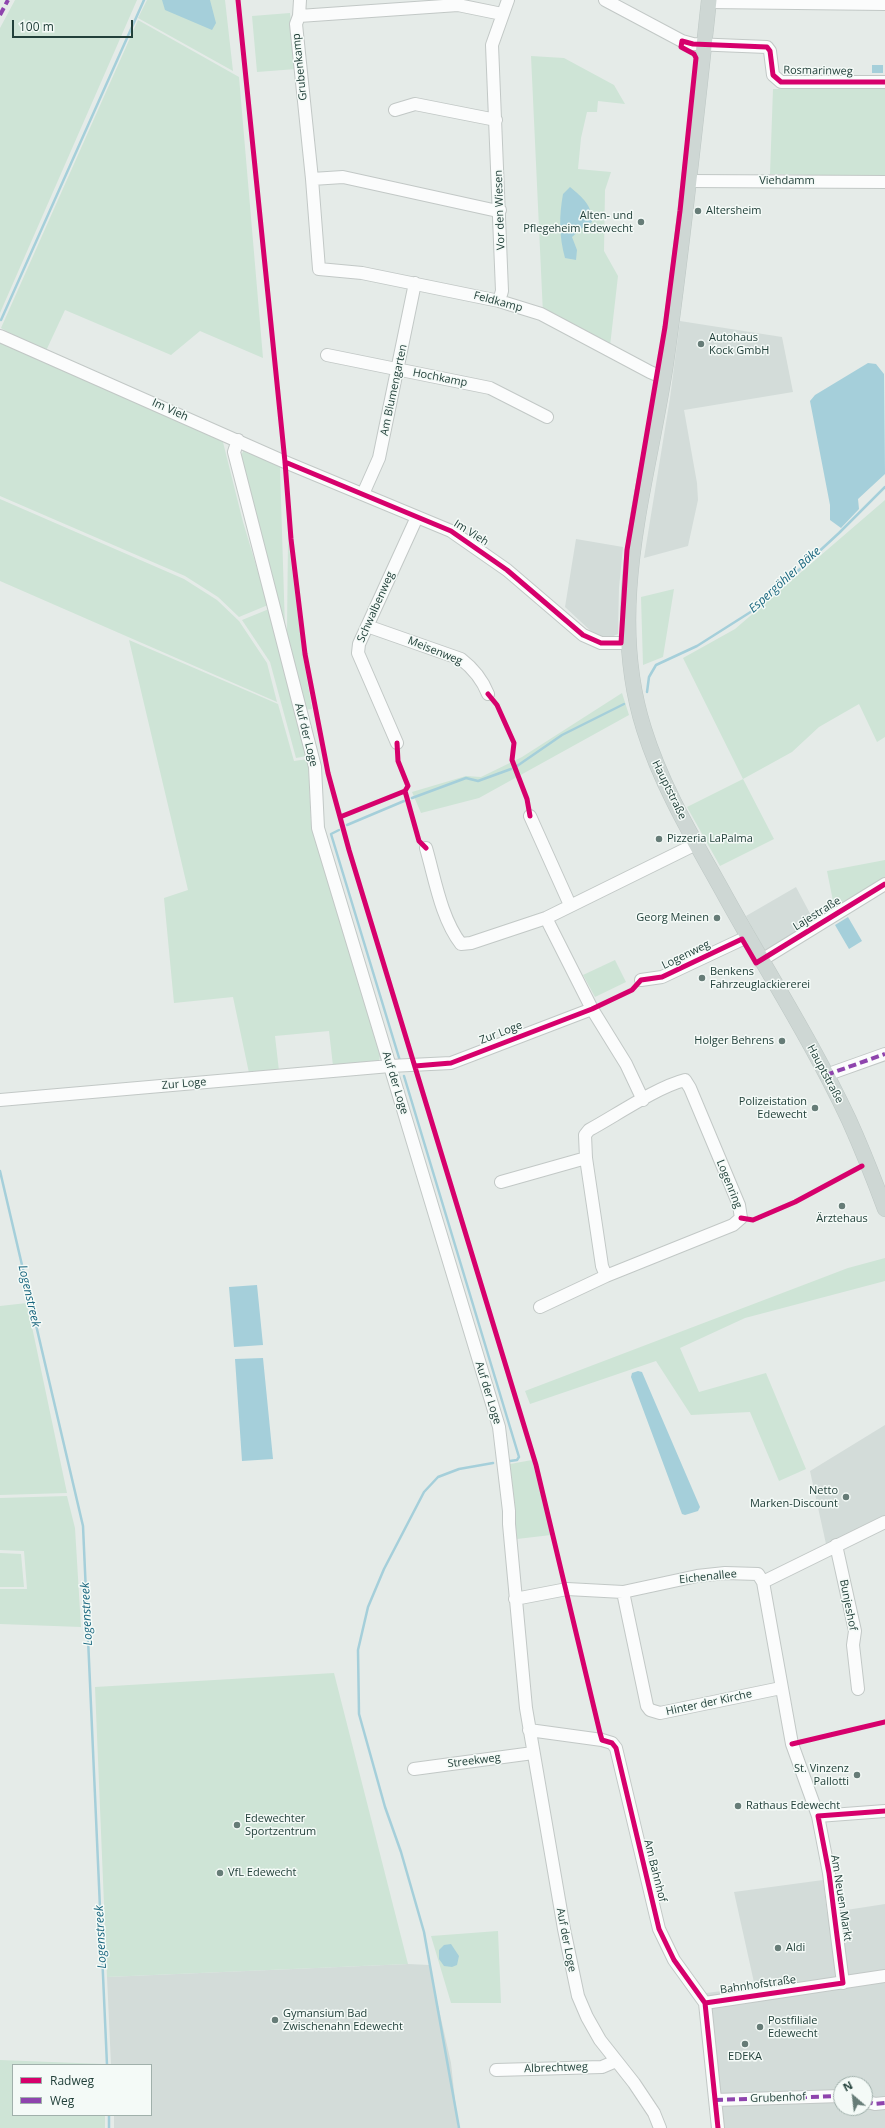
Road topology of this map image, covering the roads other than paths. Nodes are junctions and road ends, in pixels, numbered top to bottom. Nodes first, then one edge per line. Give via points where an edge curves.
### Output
1 (300, 0) edge
2 (508, 0) edge
3 (605, 0) edge
4 (709, 1) edge
5 (824, 1) edge
6 (884, 3) edge
7 (379, 5) edge
8 (502, 14) junction
9 (299, 16) junction
10 (704, 43) junction
11 (885, 82) edge
12 (395, 110) dead end
13 (496, 120) junction
14 (312, 179) junction
15 (688, 180) junction
16 (885, 182) edge
17 (500, 210) junction
18 (319, 269) joint
19 (415, 283) junction
20 (499, 301) junction
21 (0, 336) edge
22 (327, 355) dead end
23 (399, 370) junction
24 (664, 378) junction
25 (547, 417) dead end
26 (238, 440) junction
27 (363, 494) junction
28 (417, 516) junction
29 (367, 626) junction
30 (628, 643) junction
31 (488, 694) dead end
32 (397, 744) dead end
33 (530, 816) dead end
34 (696, 844) junction
35 (426, 848) dead end
36 (885, 884) edge
37 (570, 906) junction
38 (546, 918) junction
39 (747, 936) junction
40 (760, 961) junction
41 (641, 980) dead end
42 (592, 1009) junction
43 (885, 1054) edge
44 (390, 1066) junction
45 (826, 1075) junction
46 (0, 1100) edge
47 (643, 1100) junction
48 (586, 1158) junction
49 (502, 1182) dead end
50 (885, 1209) edge
51 (606, 1276) junction
52 (540, 1307) dead end
53 (885, 1522) edge
54 (836, 1545) junction
55 (763, 1582) junction
56 (622, 1592) junction
57 (515, 1599) junction
58 (781, 1688) junction
59 (858, 1689) dead end
60 (529, 1730) junction
61 (534, 1753) junction
62 (414, 1769) dead end
63 (885, 1812) edge
64 (818, 1816) junction
65 (885, 1976) edge
66 (843, 1983) junction
67 (705, 2003) junction
68 (616, 2061) junction
69 (496, 2070) dead end
70 (833, 2096) edge
71 (715, 2100) junction
72 (873, 2103) edge
73 (885, 2103) edge
74 (660, 2128) edge
75 (718, 2128) edge

1 - 9 street
2 - 8 street, Vor den Wiesen
3 - 10 street via 682,41
4 - 5 street
4 - 10 main road
5 - 6 street
7 - 8 street, Grubenkamp via 458,5
7 - 9 street, Grubenkamp
8 - 13 street, Vor den Wiesen via 492,45
9 - 14 street, Grubenkamp via 296,24
10 - 11 street, Rosmarinweg via 767,46 773,76 781,82
10 - 15 main road
12 - 13 street via 415,104
13 - 17 street, Vor den Wiesen
14 - 17 street via 343,177
14 - 18 street, Grubenkamp
15 - 16 street, Viehdamm
15 - 24 main road, Hauptstraße
17 - 20 street, Vor den Wiesen via 502,291
18 - 19 street, Feldkamp via 362,273
19 - 20 street, Feldkamp
19 - 23 street, Am Blumengarten
20 - 24 street, Feldkamp via 541,314
21 - 26 street, Im Vieh
22 - 23 street, Hochkamp
23 - 25 street, Hochkamp via 490,388
23 - 27 street, Am Blumengarten via 379,458
24 - 30 main road, Hauptstraße via 631,557
26 - 27 street, Im Vieh
26 - 44 street, Auf der Loge via 234,452 315,767 318,828
27 - 28 street, Im Vieh
28 - 29 street, Schwalbenweg
28 - 30 street, Im Vieh via 451,531 479,549 541,598 582,635 601,643
29 - 31 street, Meisenweg via 460,659 471,667 483,682
29 - 32 street, Schwalbenweg via 358,653
30 - 34 main road, Hauptstraße via 637,703 650,748 664,785
33 - 37 street
34 - 37 street
34 - 39 main road, Hauptstraße
35 - 38 street via 453,934 461,944 472,943
36 - 40 street, Lajestraße
37 - 38 street
38 - 42 street
39 - 40 main road, Hauptstraße
39 - 41 street, Logenweg via 662,977
40 - 45 main road, Hauptstraße
42 - 44 street, Zur Loge via 451,1063
42 - 47 street via 626,1064
43 - 45 street
44 - 46 street, Zur Loge
44 - 57 street, Auf der Loge via 499,1427 509,1511
45 - 50 main road, Hauptstraße via 850,1123
47 - 48 street, Logenring via 589,1130 585,1135
47 - 51 street, Logenring via 676,1082 685,1080 739,1205 741,1218 733,1225
48 - 49 street
48 - 51 street, Logenring via 602,1266
51 - 52 street, Logenring
53 - 54 street
54 - 55 street
54 - 59 street, Bunjeshof via 855,1631 853,1645
55 - 56 street, Eichenallee via 758,1574 725,1573 697,1576
55 - 58 street
56 - 57 street, Eichenallee via 567,1589
56 - 58 street, Hinter der Kirche via 650,1710 660,1713
57 - 60 street, Auf der Loge
58 - 64 street, Am Neuen Markt via 792,1744
60 - 61 street, Auf der Loge
60 - 67 street, Am Bahnhof via 602,1740 612,1743 616,1748 659,1930 674,1960
61 - 62 street, Streekweg
61 - 68 street, Auf der Loge via 578,1996 586,2017
63 - 64 street
64 - 66 street, Am Neuen Markt via 829,1873
65 - 66 street, Bahnhofstraße
66 - 67 street, Bahnhofstraße
67 - 71 street
68 - 69 street, Albrechtweg via 602,2067
68 - 74 street, Auf der Loge via 654,2113
70 - 71 street, Grubenhof
71 - 75 street
72 - 73 street

